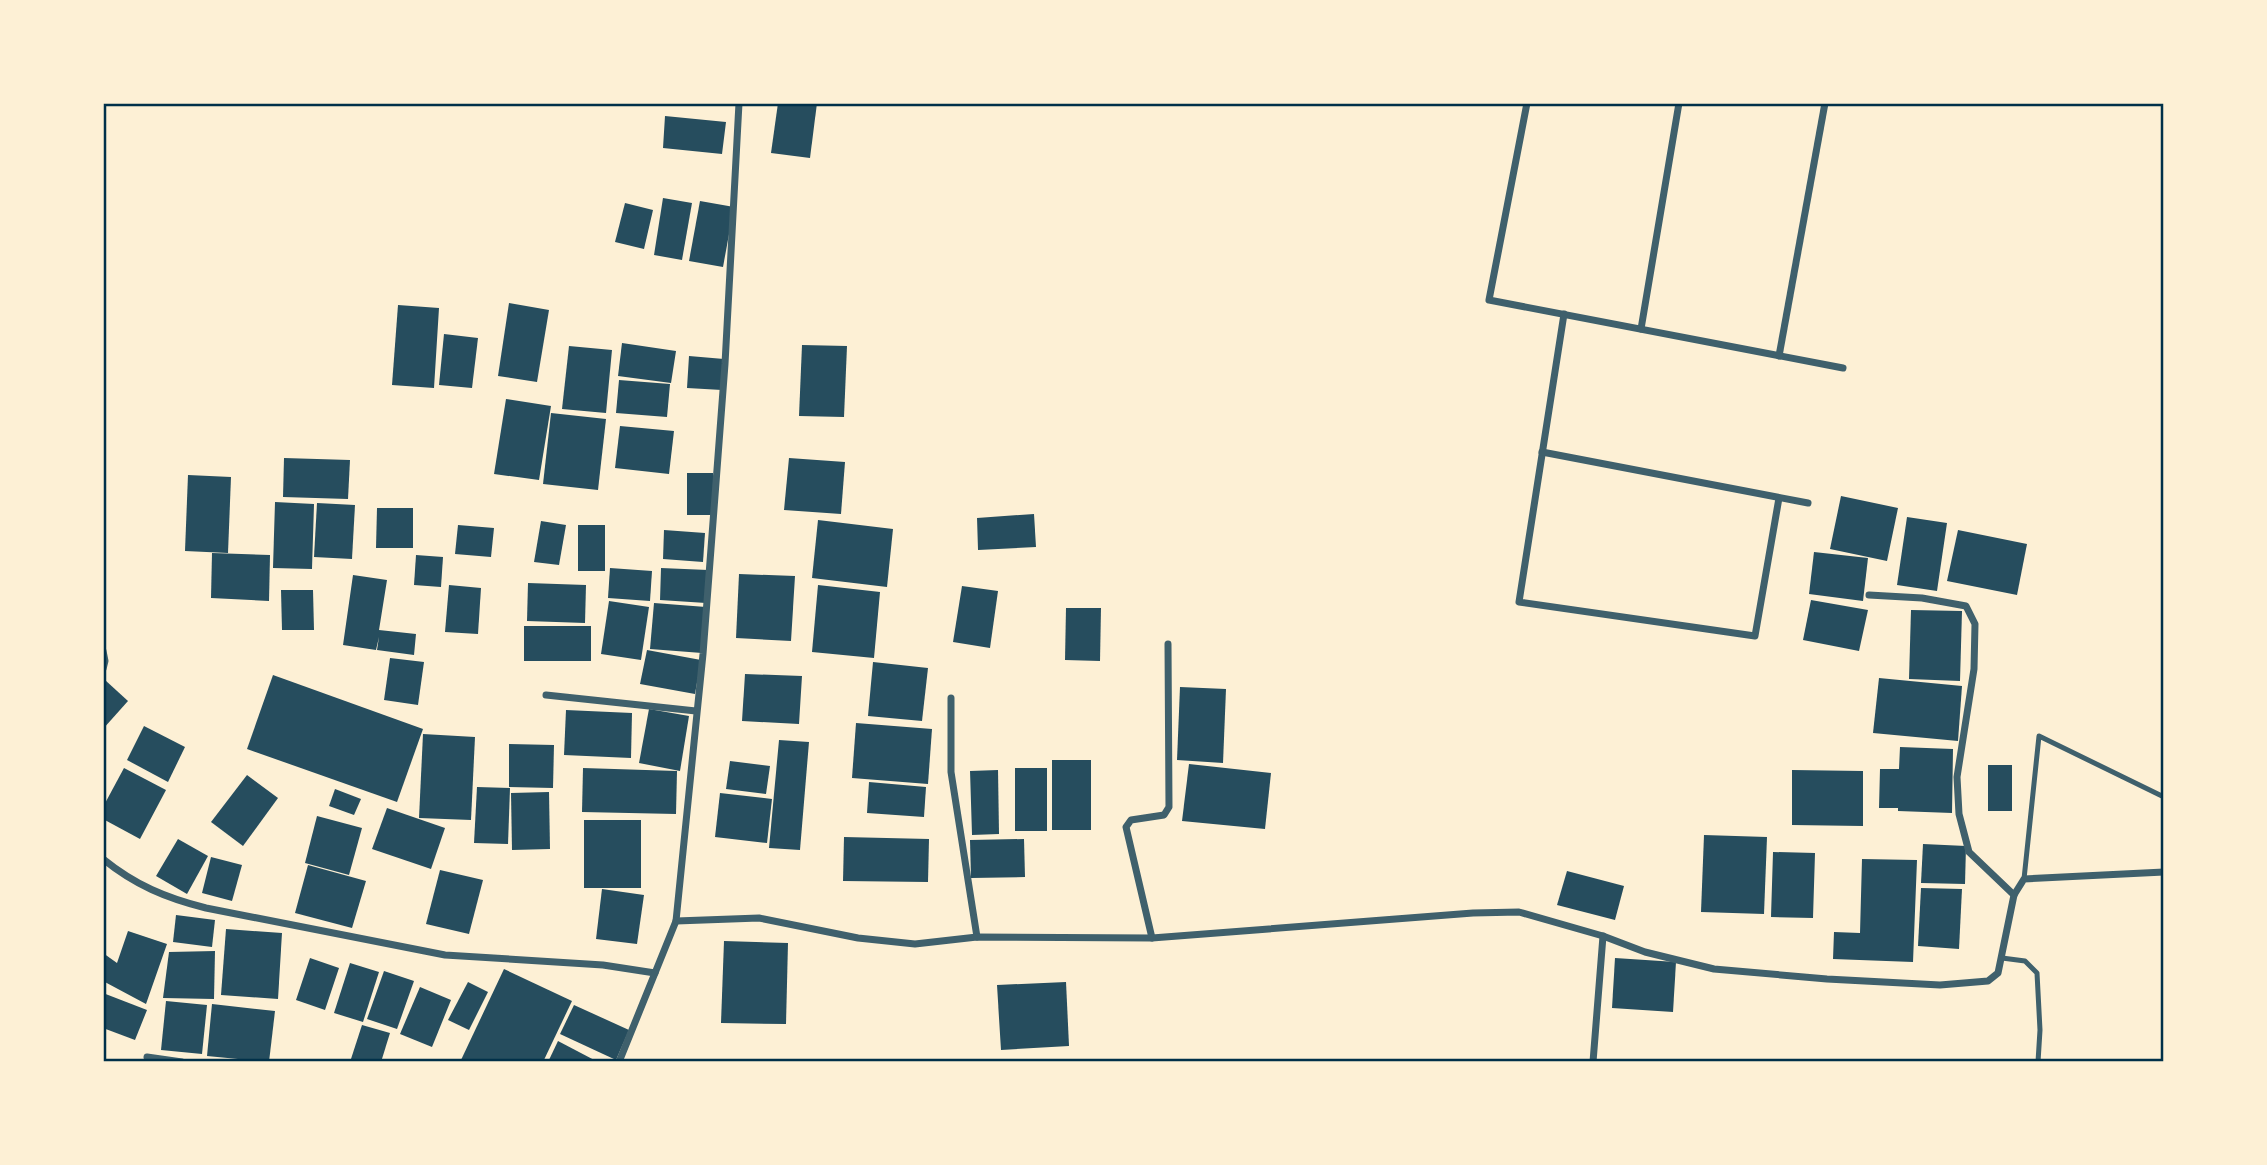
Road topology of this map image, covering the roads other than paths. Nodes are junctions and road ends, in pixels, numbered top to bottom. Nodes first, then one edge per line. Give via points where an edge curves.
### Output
1 (739, 103) edge
2 (1527, 103) edge
3 (1679, 103) edge
4 (1825, 103) edge
5 (1564, 314) junction
6 (1641, 329) junction
7 (1779, 356) junction
8 (1843, 368) dead end
9 (1542, 452) junction
10 (1779, 498) junction
11 (1808, 503) dead end
12 (1869, 595) dead end
13 (1168, 644) dead end
14 (103, 652) edge
15 (103, 669) edge
16 (546, 695) dead end
17 (951, 698) dead end
18 (696, 711) junction
19 (2164, 797) edge
20 (103, 859) edge
21 (2164, 872) edge
22 (2024, 879) junction
23 (2014, 895) junction
24 (676, 921) junction
25 (1603, 936) junction
26 (977, 937) junction
27 (1152, 938) junction
28 (2002, 958) junction
29 (655, 974) junction
30 (147, 1057) dead end
31 (182, 1062) edge
32 (619, 1062) edge
33 (1593, 1062) edge
34 (2038, 1062) edge

1 - 18 street via 714,525
2 - 5 street via 1489,300
3 - 6 street
4 - 7 street
5 - 6 street
5 - 9 street
6 - 7 street
7 - 8 street
9 - 10 street
9 - 10 street via 1519,602 1755,636
10 - 11 street
12 - 23 street via 1966,606 1975,624 1974,669 1957,777 1959,814 1969,852
13 - 27 street via 1169,807 1164,816 1132,820 1126,827
14 - 15 street
16 - 18 street
17 - 26 street via 951,772
18 - 24 street
19 - 22 lane via 2039,736
20 - 29 street via 170,899 219,911 445,955 603,965
21 - 22 street
22 - 23 street
23 - 28 street
24 - 26 street via 759,918 915,944
24 - 29 street
25 - 27 street via 1519,912
25 - 28 street via 1714,969 1940,985 1988,981 1998,973
25 - 33 street
26 - 27 street
28 - 34 lane via 2025,961 2038,973
29 - 32 street
30 - 31 street

